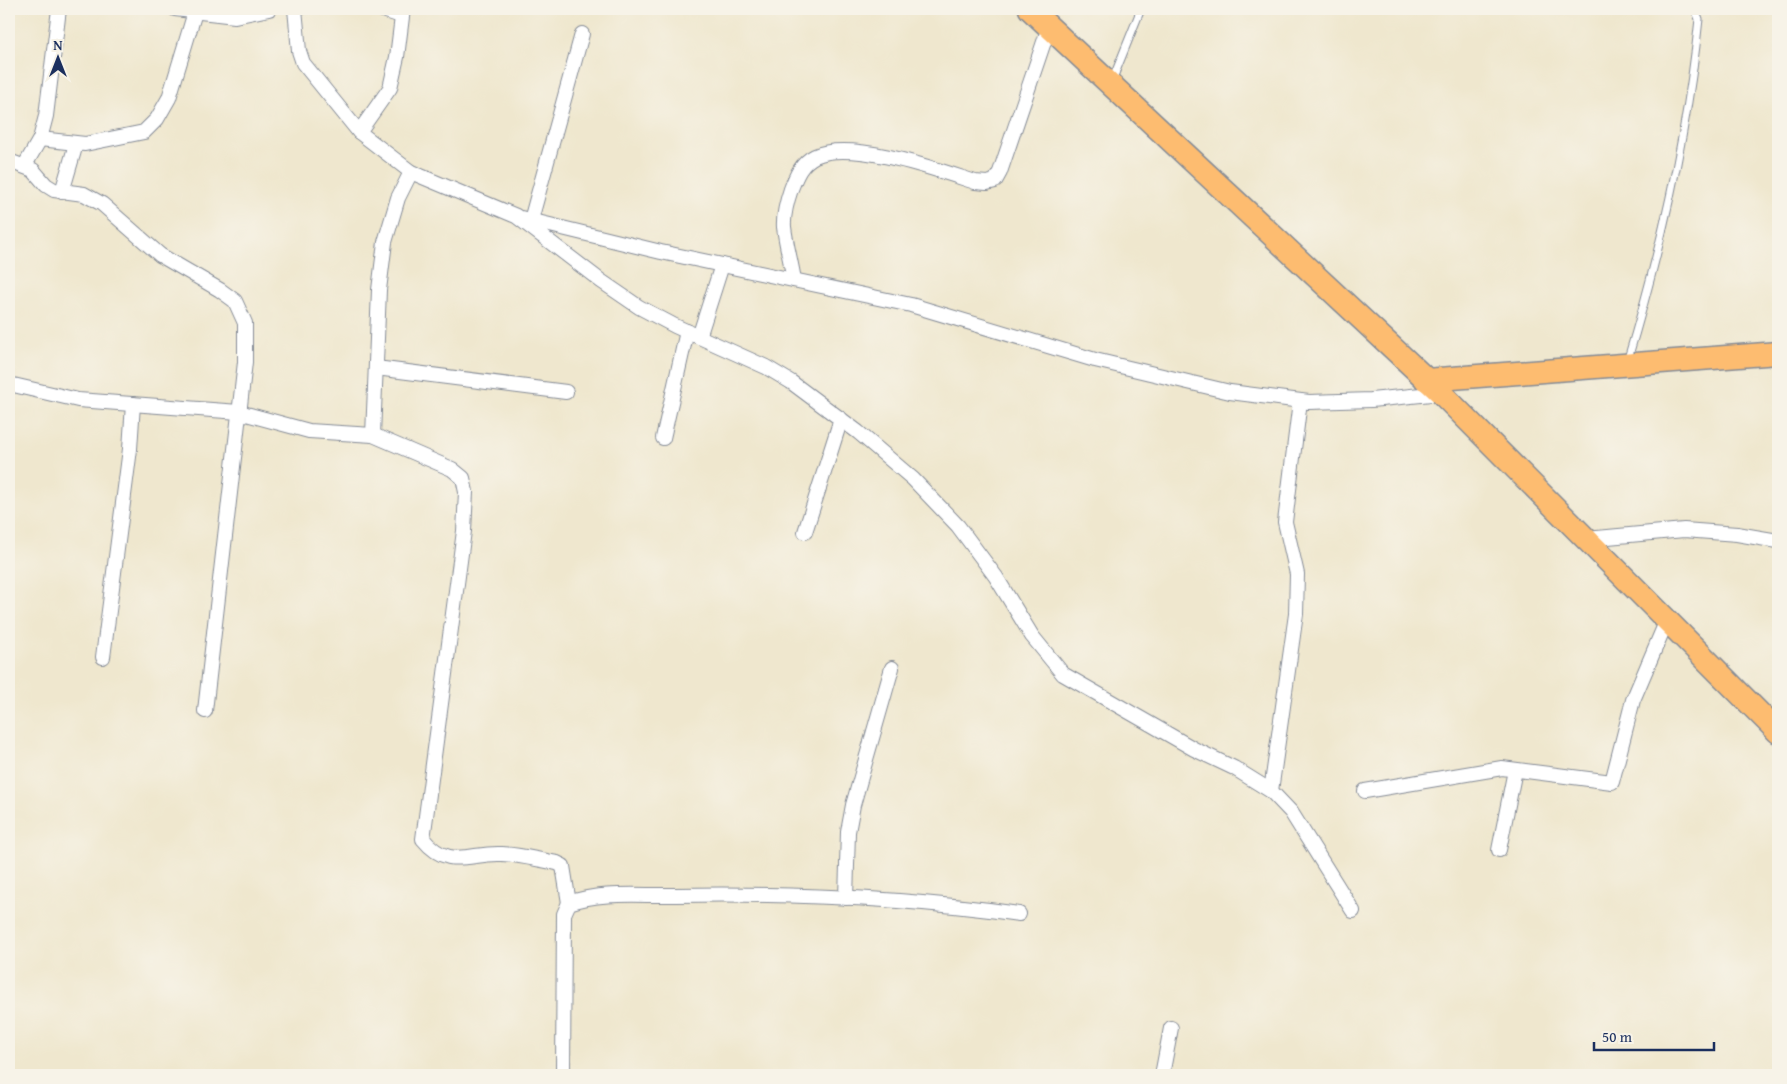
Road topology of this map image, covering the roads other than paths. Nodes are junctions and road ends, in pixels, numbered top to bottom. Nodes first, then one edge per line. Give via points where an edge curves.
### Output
1 (59, 9) edge
2 (175, 9) edge
3 (269, 9) edge
4 (295, 9) edge
5 (380, 9) edge
6 (1030, 9) edge
7 (1141, 9) edge
8 (1695, 9) edge
9 (195, 12) junction
10 (402, 13) edge
11 (1049, 26) junction
12 (582, 34) dead end
13 (1111, 84) junction
14 (359, 132) junction
15 (40, 138) junction
16 (76, 144) junction
17 (9, 161) edge
18 (25, 165) junction
19 (411, 172) junction
20 (62, 192) junction
21 (516, 216) junction
22 (531, 220) junction
23 (722, 265) junction
24 (794, 280) junction
25 (693, 334) junction
26 (1778, 353) edge
27 (1626, 365) junction
28 (376, 368) junction
29 (9, 384) edge
30 (1433, 387) junction
31 (566, 392) dead end
32 (1300, 401) junction
33 (133, 404) junction
34 (239, 412) junction
35 (841, 420) junction
36 (373, 435) junction
37 (663, 438) dead end
38 (804, 532) dead end
39 (1586, 540) junction
40 (1778, 541) edge
41 (1667, 620) junction
42 (103, 657) dead end
43 (892, 668) dead end
44 (205, 711) dead end
45 (1778, 732) edge
46 (1515, 770) junction
47 (1272, 791) junction
48 (1365, 791) dead end
49 (1499, 850) dead end
50 (846, 898) junction
51 (569, 903) junction
52 (1353, 911) dead end
53 (1019, 914) dead end
54 (1171, 1028) dead end
55 (563, 1075) edge
56 (1162, 1075) edge

1 - 15 street via 46,116
2 - 9 street
3 - 9 street via 235,16
4 - 14 street via 303,63
5 - 10 street
6 - 11 main road
7 - 13 lane
8 - 27 lane via 1699,19 1692,89 1652,280
9 - 16 street via 168,98 151,126 138,135
10 - 14 street via 390,88
11 - 13 main road
11 - 24 street via 995,181 975,182 878,154 830,153 815,156 802,166 795,178 784,226
12 - 22 street
13 - 30 main road
14 - 19 street
15 - 16 street
15 - 18 street
16 - 20 street
17 - 18 street
18 - 20 street via 46,185
19 - 21 street
19 - 28 street via 398,198 385,242
20 - 34 street via 84,194 102,204 160,255 235,301 245,323 245,362
21 - 22 street
21 - 25 street via 639,307
22 - 23 street
23 - 24 street
23 - 25 street
24 - 32 street via 946,314 1095,360 1187,383
25 - 35 street via 783,377
25 - 37 street
26 - 27 main road
27 - 30 main road
28 - 31 street
28 - 36 street
29 - 33 street via 78,400
30 - 32 street via 1371,400
30 - 39 main road
32 - 47 street via 1285,522 1297,574 1296,614
33 - 34 street
33 - 42 street
34 - 36 street via 309,431
34 - 44 street
35 - 38 street
35 - 47 street via 913,479 958,526 996,577 1032,636 1063,674
36 - 51 street via 452,468 463,478 466,492 464,531 423,839 439,854 453,858 501,854 557,863 566,873
39 - 40 street via 1684,530
39 - 41 main road
41 - 45 main road
41 - 46 street via 1633,700 1612,782
43 - 50 street via 853,805 848,832
46 - 48 street via 1502,768
46 - 49 street
47 - 52 street via 1291,812
50 - 51 street via 714,894 598,896
50 - 53 street via 960,906
51 - 55 street via 564,914
54 - 56 street

